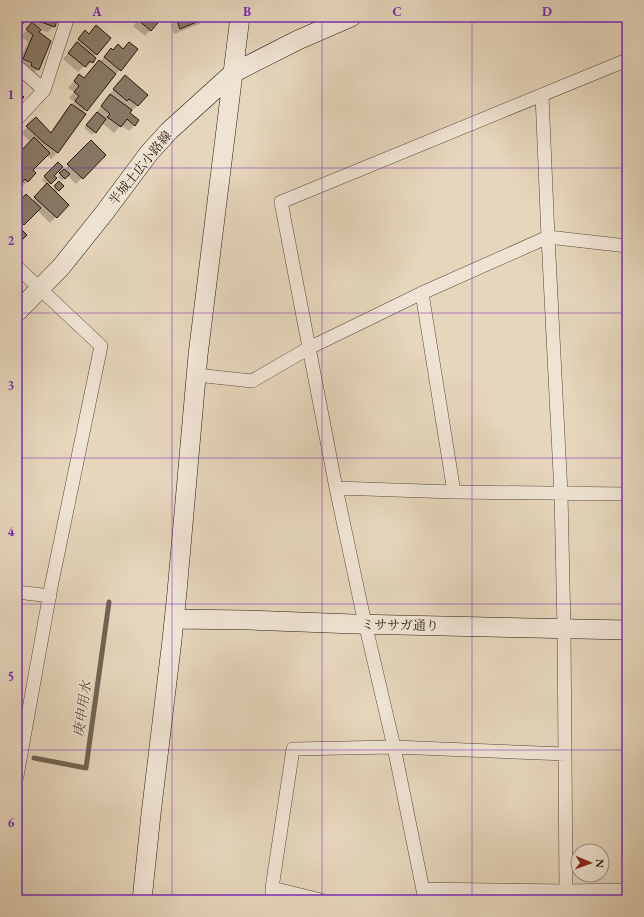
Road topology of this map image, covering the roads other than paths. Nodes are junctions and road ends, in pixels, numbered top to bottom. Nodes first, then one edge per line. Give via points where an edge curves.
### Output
1 (68, 17) edge
2 (351, 17) edge
3 (238, 18) edge
4 (627, 60) edge
5 (17, 66) edge
6 (233, 73) junction
7 (44, 90) junction
8 (542, 95) junction
9 (17, 119) edge
10 (548, 237) junction
11 (627, 246) edge
12 (17, 267) edge
13 (40, 289) junction
14 (422, 293) junction
15 (17, 312) edge
16 (309, 348) junction
17 (196, 375) junction
18 (336, 488) junction
19 (454, 492) junction
20 (561, 494) junction
21 (627, 494) edge
22 (17, 592) edge
23 (50, 596) junction
24 (174, 619) junction
25 (365, 624) junction
26 (564, 629) junction
27 (627, 630) edge
28 (394, 747) junction
29 (565, 754) junction
30 (17, 776) edge
31 (627, 890) edge
32 (566, 891) junction
33 (272, 894) edge
34 (424, 895) edge
35 (142, 900) edge
36 (321, 900) edge

1 - 7 street
2 - 6 street, 半城土広小路線
3 - 6 street
4 - 8 street
5 - 7 street
6 - 13 street, 半城土広小路線 via 169,130 61,267
6 - 17 street
7 - 9 street
8 - 10 street
8 - 16 street via 281,202
10 - 11 street
10 - 14 street
10 - 20 street
12 - 13 street
13 - 15 street, 半城土広小路線
13 - 23 street via 101,346
14 - 16 street
14 - 19 street
16 - 17 street via 252,380
16 - 18 street
17 - 24 street
18 - 19 street
18 - 25 street
19 - 20 street
20 - 21 street
20 - 26 street
22 - 23 street
23 - 30 street
24 - 25 street, ミササガ通り
24 - 35 street
25 - 26 street, ミササガ通り
25 - 28 street
26 - 27 street, ミササガ通り
26 - 29 street
28 - 29 street
28 - 33 street via 293,749
28 - 34 street
29 - 32 street
31 - 32 street
32 - 34 street
33 - 36 street

